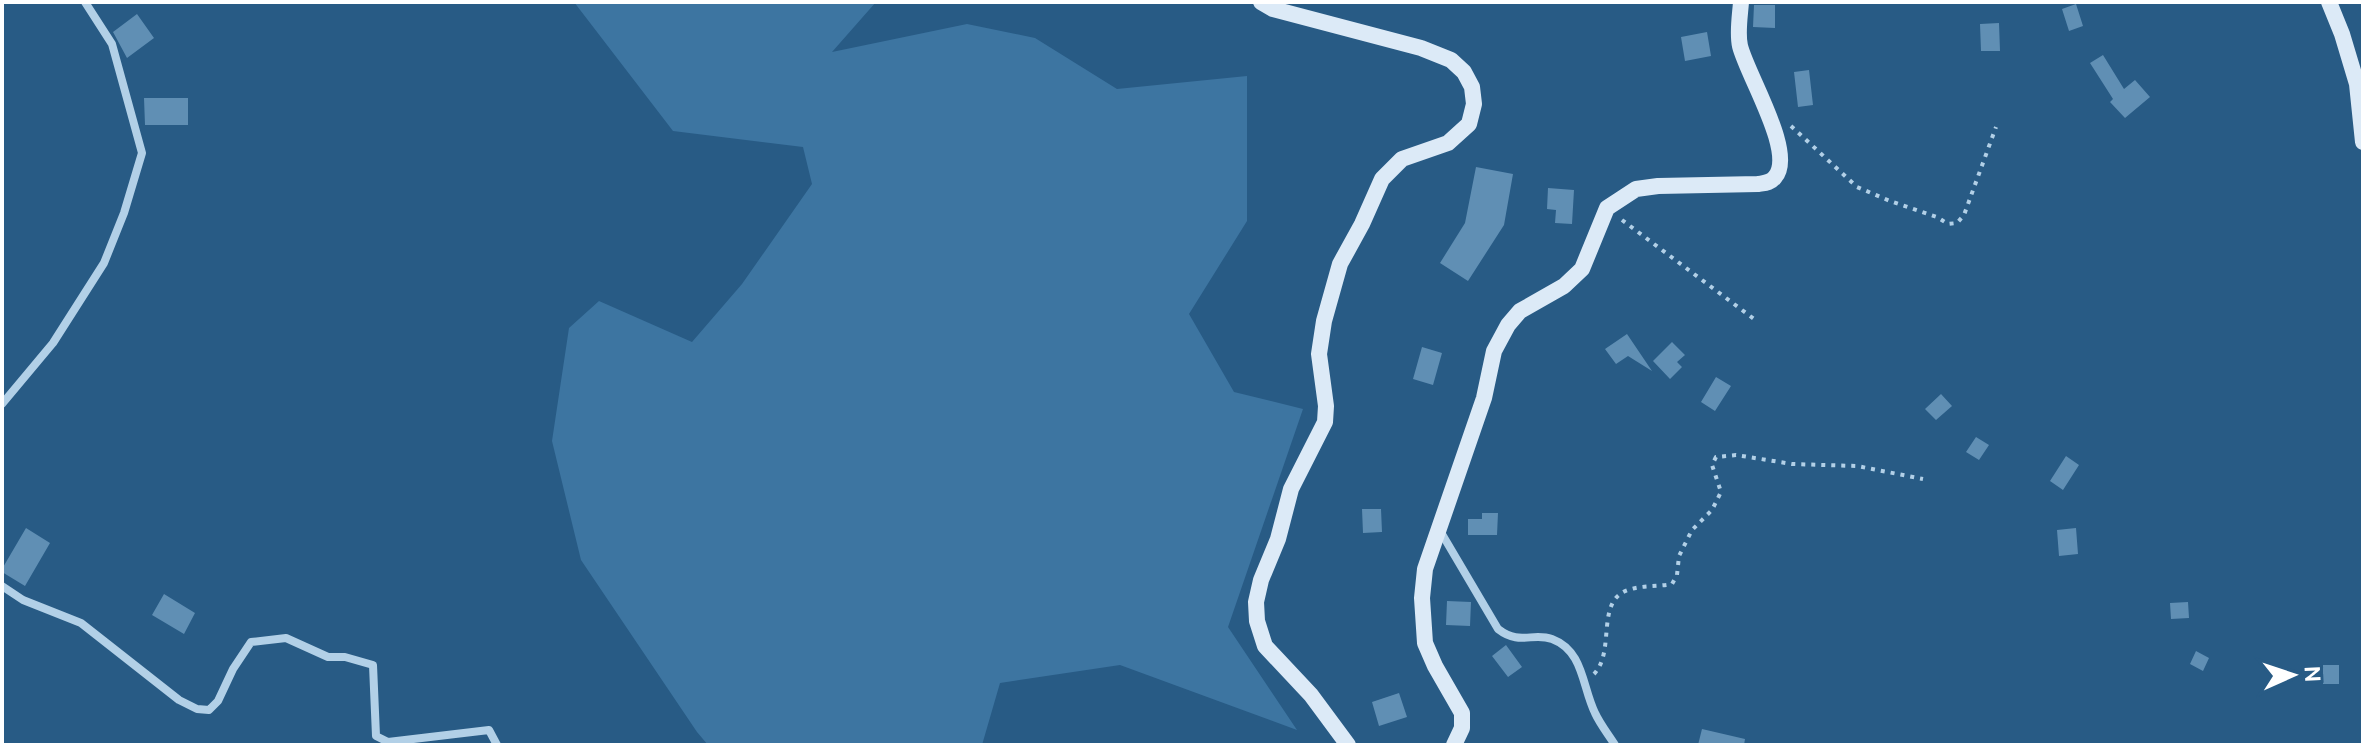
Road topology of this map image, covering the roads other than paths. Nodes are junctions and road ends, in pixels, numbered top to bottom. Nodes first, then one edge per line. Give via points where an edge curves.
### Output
1 (85, 2) edge
2 (1261, 2) edge
3 (1741, 2) edge
4 (2329, 2) edge
5 (2363, 142) edge
6 (2, 404) edge
7 (1439, 528) junction
8 (2, 586) edge
9 (497, 745) edge
10 (1348, 745) edge
11 (1454, 745) edge
12 (1615, 745) edge

1 - 6 street via 112,44 142,153 104,263 53,343
2 - 10 main road via 1451,60 1472,87 1474,104 1469,124 1448,143 1402,159 1382,179 1340,264 1319,354 1325,422 1291,489 1256,602 1265,646
3 - 7 main road via 1740,46 1780,153 1776,177 1769,182 1636,189 1607,208 1582,269 1520,311 1494,351 1484,398
4 - 5 main road via 2357,84
7 - 11 main road via 1425,569 1425,643 1462,713
7 - 12 street via 1498,629 1510,638 1552,639 1571,652 1594,712
8 - 9 street via 81,623 197,709 209,710 218,701 251,642 286,638 328,657 373,665 376,736 388,742 489,730

